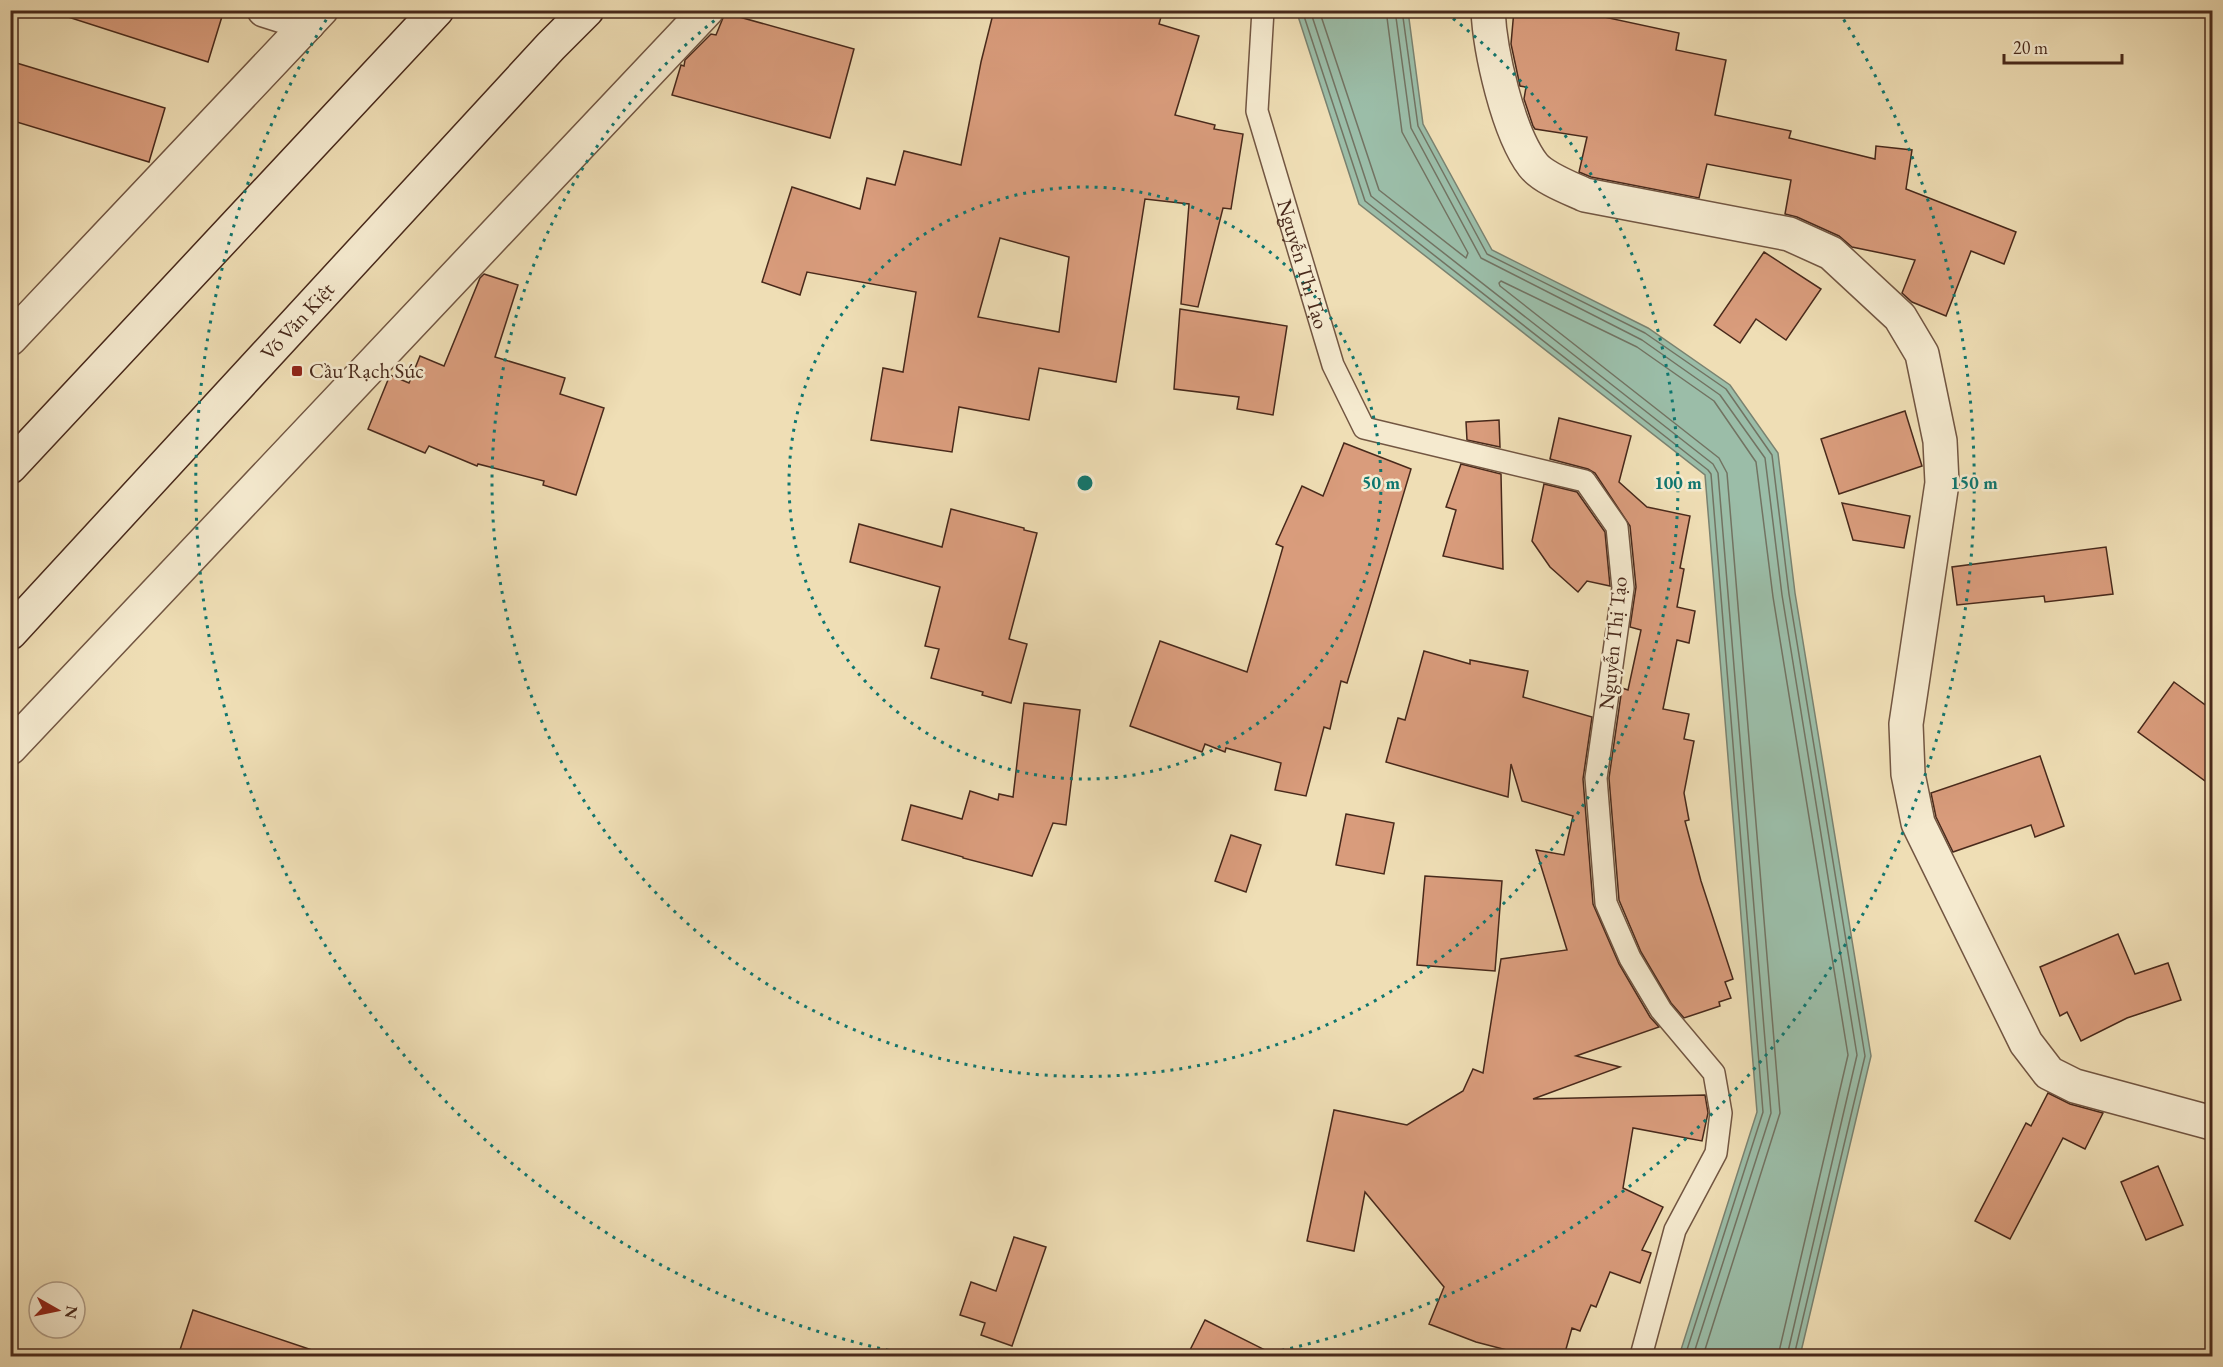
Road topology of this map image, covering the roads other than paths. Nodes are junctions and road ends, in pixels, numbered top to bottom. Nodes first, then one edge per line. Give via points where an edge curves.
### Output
1 (264, 10) edge
2 (437, 10) edge
3 (587, 10) edge
4 (707, 10) edge
5 (1263, 10) edge
6 (1488, 10) edge
7 (315, 17) edge
8 (10, 339) edge
9 (10, 467) edge
10 (10, 633) edge
11 (10, 748) edge
12 (2212, 1123) edge
13 (1641, 1356) edge

1 - 7 street
2 - 9 street
3 - 10 street, Võ Văn Kiệt
4 - 11 street
5 - 13 lane, Nguyễn Thị Tạo via 1257,111 1333,365 1364,428 1585,482 1617,527 1623,588 1596,778 1606,903 1630,958 1661,1010 1714,1073 1721,1113 1716,1153 1675,1230
6 - 12 street via 1489,38 1513,130 1534,167 1585,195 1789,234 1831,253 1900,317 1922,354 1941,452 1942,483 1906,724 1908,774 1918,823 2026,1042 2049,1073 2074,1086
7 - 8 street

